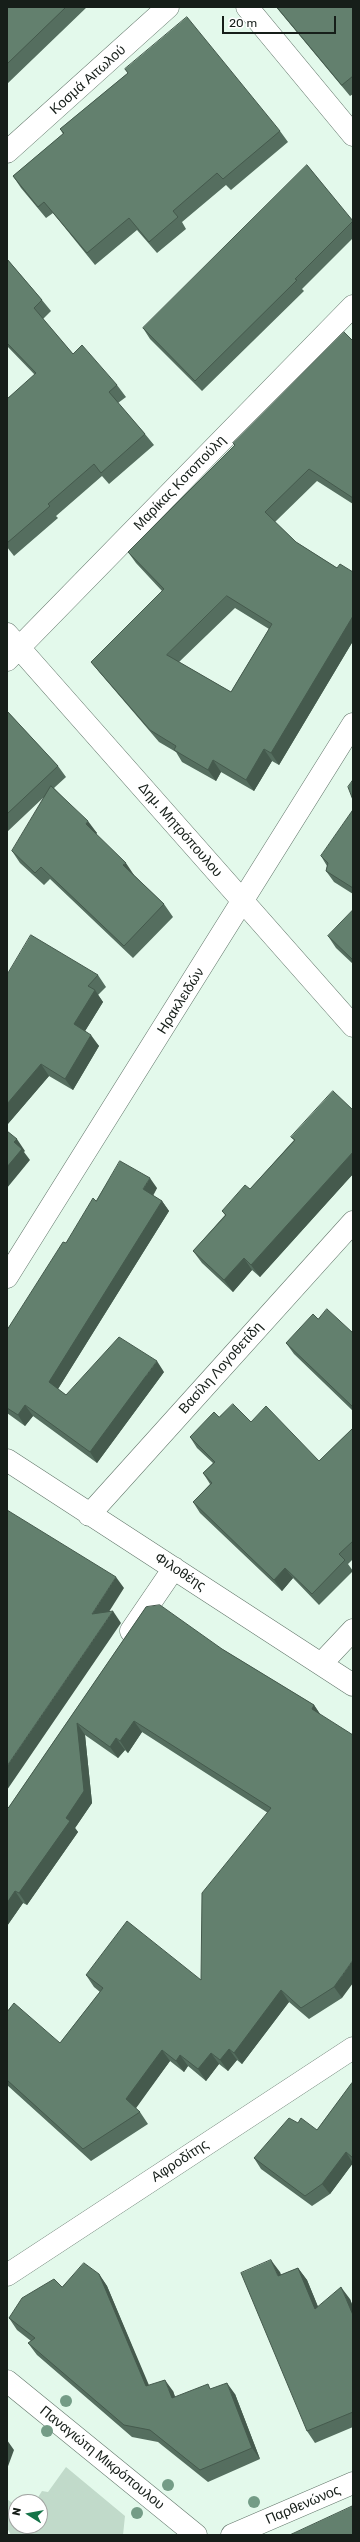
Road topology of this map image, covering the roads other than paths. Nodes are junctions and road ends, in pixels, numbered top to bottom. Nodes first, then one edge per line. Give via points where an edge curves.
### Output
1 (168, 7) edge
2 (247, 7) edge
3 (353, 135) edge
4 (7, 152) edge
5 (353, 306) edge
6 (11, 647) edge
7 (353, 724) edge
8 (243, 901) junction
9 (353, 1026) edge
10 (353, 1222) edge
11 (7, 1277) edge
12 (7, 1460) edge
13 (89, 1515) junction
14 (174, 1568) junction
15 (353, 1630) edge
16 (120, 1647) edge
17 (321, 1664) junction
18 (353, 1685) edge
19 (353, 2048) edge
20 (7, 2275) edge
21 (7, 2381) edge
22 (353, 2483) edge
23 (196, 2535) edge
24 (232, 2535) edge

1 - 4 street, Κοσμά Αιτωλού
2 - 3 street
5 - 6 street, Μαρίκας Κοτοπούλη
6 - 8 street, Δημ. Μητρόπουλου
7 - 8 street, Ηρακλειδών
8 - 9 street, Δημ. Μητρόπουλου
8 - 11 street, Ηρακλειδών
10 - 13 street, Βασίλη Λογοθετίδη
12 - 13 street, Φιλοθέης
13 - 14 street, Φιλοθέης
14 - 16 street
14 - 17 street, Φιλοθέης
15 - 17 street
17 - 18 street, Φιλοθέης
19 - 20 street, Αφροδίτης
21 - 23 street, Παναγιώτη Μικρόπουλου
22 - 24 street, Παρθενώνος

